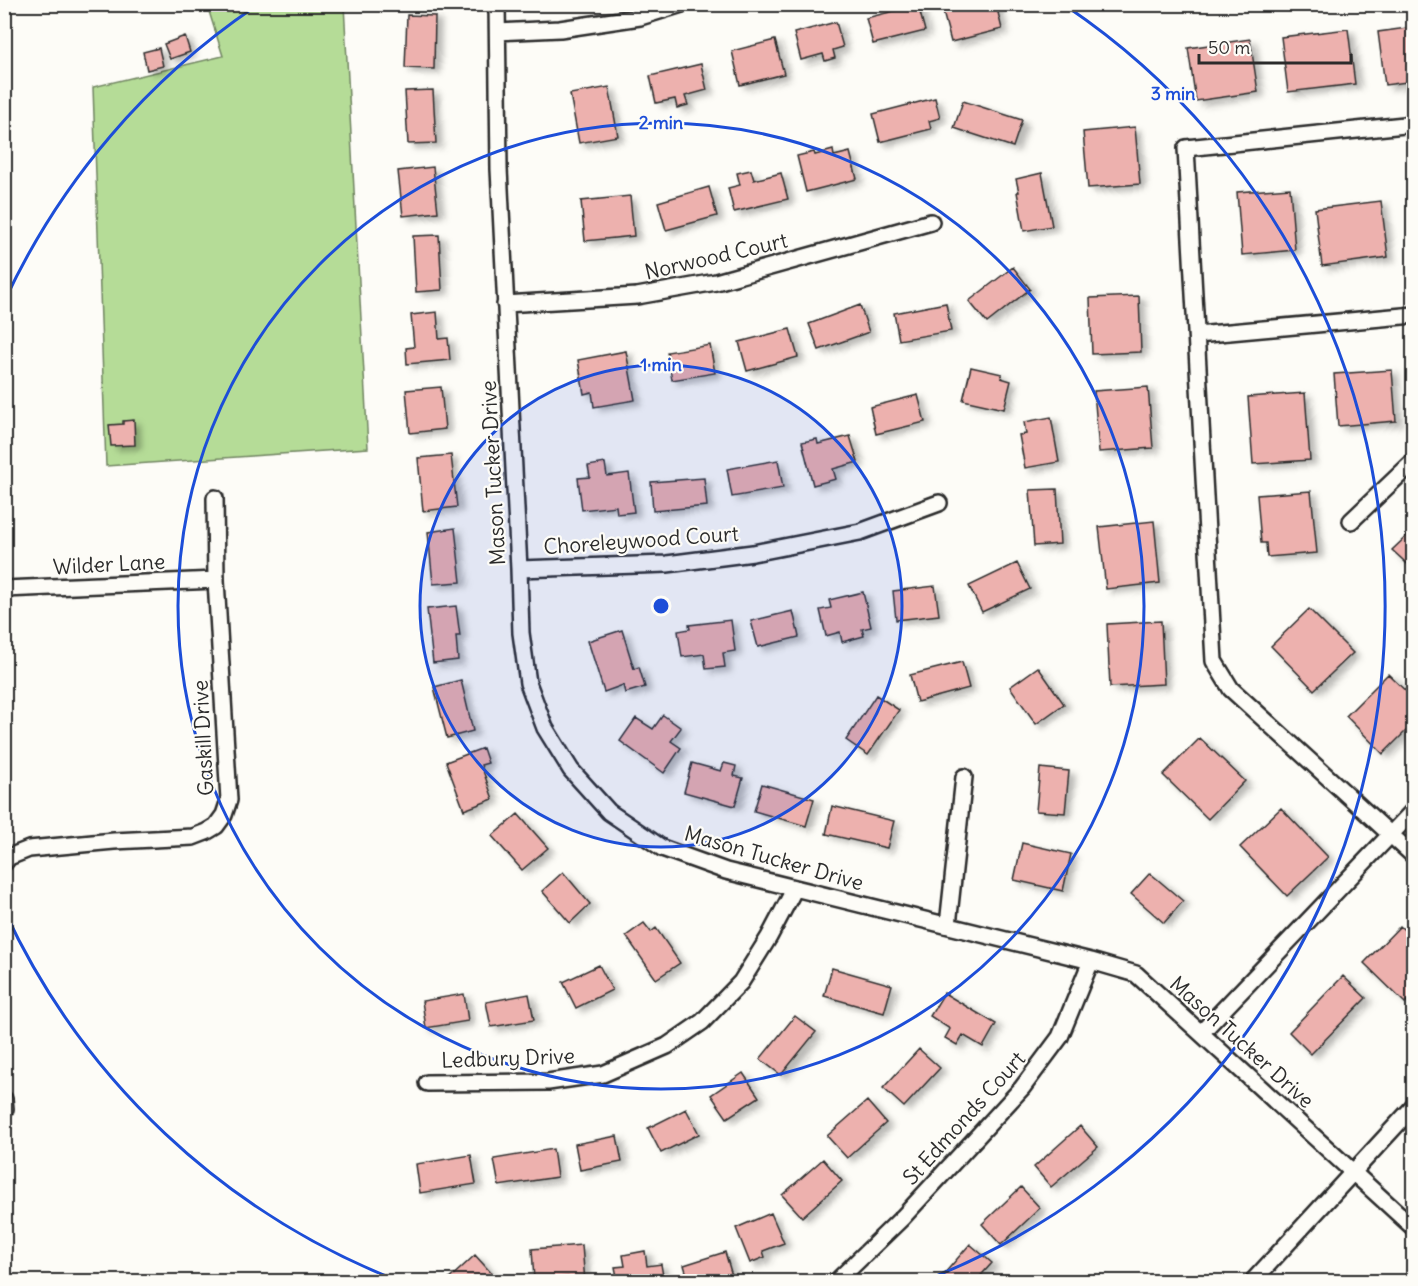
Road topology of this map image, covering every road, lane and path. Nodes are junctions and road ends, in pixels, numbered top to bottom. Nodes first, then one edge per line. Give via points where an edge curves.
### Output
1 (497, 4) edge
2 (682, 4) edge
3 (498, 32) junction
4 (1413, 124) edge
5 (931, 222) dead end
6 (506, 304) junction
7 (1413, 315) edge
8 (1197, 335) junction
9 (1413, 461) edge
10 (215, 498) dead end
11 (939, 503) dead end
12 (1351, 521) dead end
13 (519, 568) junction
14 (216, 580) junction
15 (4, 589) edge
16 (964, 777) dead end
17 (1413, 810) edge
18 (1391, 835) junction
19 (1413, 856) edge
20 (4, 863) edge
21 (795, 888) junction
22 (948, 925) junction
23 (1092, 960) junction
24 (1201, 1034) junction
25 (427, 1083) dead end
26 (4, 1099) edge
27 (1413, 1106) edge
28 (5, 1109) edge
29 (1354, 1172) junction
30 (1413, 1228) edge
31 (836, 1281) edge
32 (1252, 1281) edge

1 - 3 street, Mason Tucker Drive
2 - 3 street via 640,17 560,29
3 - 6 street, Mason Tucker Drive via 499,169
4 - 8 street via 1186,148
5 - 6 street, Norwood Court via 716,282 637,296
6 - 13 street, Mason Tucker Drive
7 - 8 street
8 - 18 street via 1214,661 1231,689
9 - 12 street
10 - 14 street, Gaskill Drive
11 - 13 street, Choreleywood Court via 860,532 753,553 667,564
13 - 21 street, Mason Tucker Drive via 521,633 528,683 545,728 571,770 609,812 662,848
14 - 15 street, Wilder Lane
14 - 20 street, Gaskill Drive via 229,800 216,826 193,837 29,849
16 - 22 street
17 - 18 street
18 - 19 street
18 - 24 street
21 - 22 street, Mason Tucker Drive
21 - 25 street, Ledbury Drive via 741,982 702,1023 667,1046 603,1074 549,1082
22 - 23 street, Mason Tucker Drive
23 - 24 street, Mason Tucker Drive via 1136,974
23 - 31 street, St Edmonds Court via 1060,1037 1022,1088 903,1217
24 - 29 street, Mason Tucker Drive
26 - 28 street
27 - 29 street
29 - 30 street, Mason Tucker Drive
29 - 32 street

